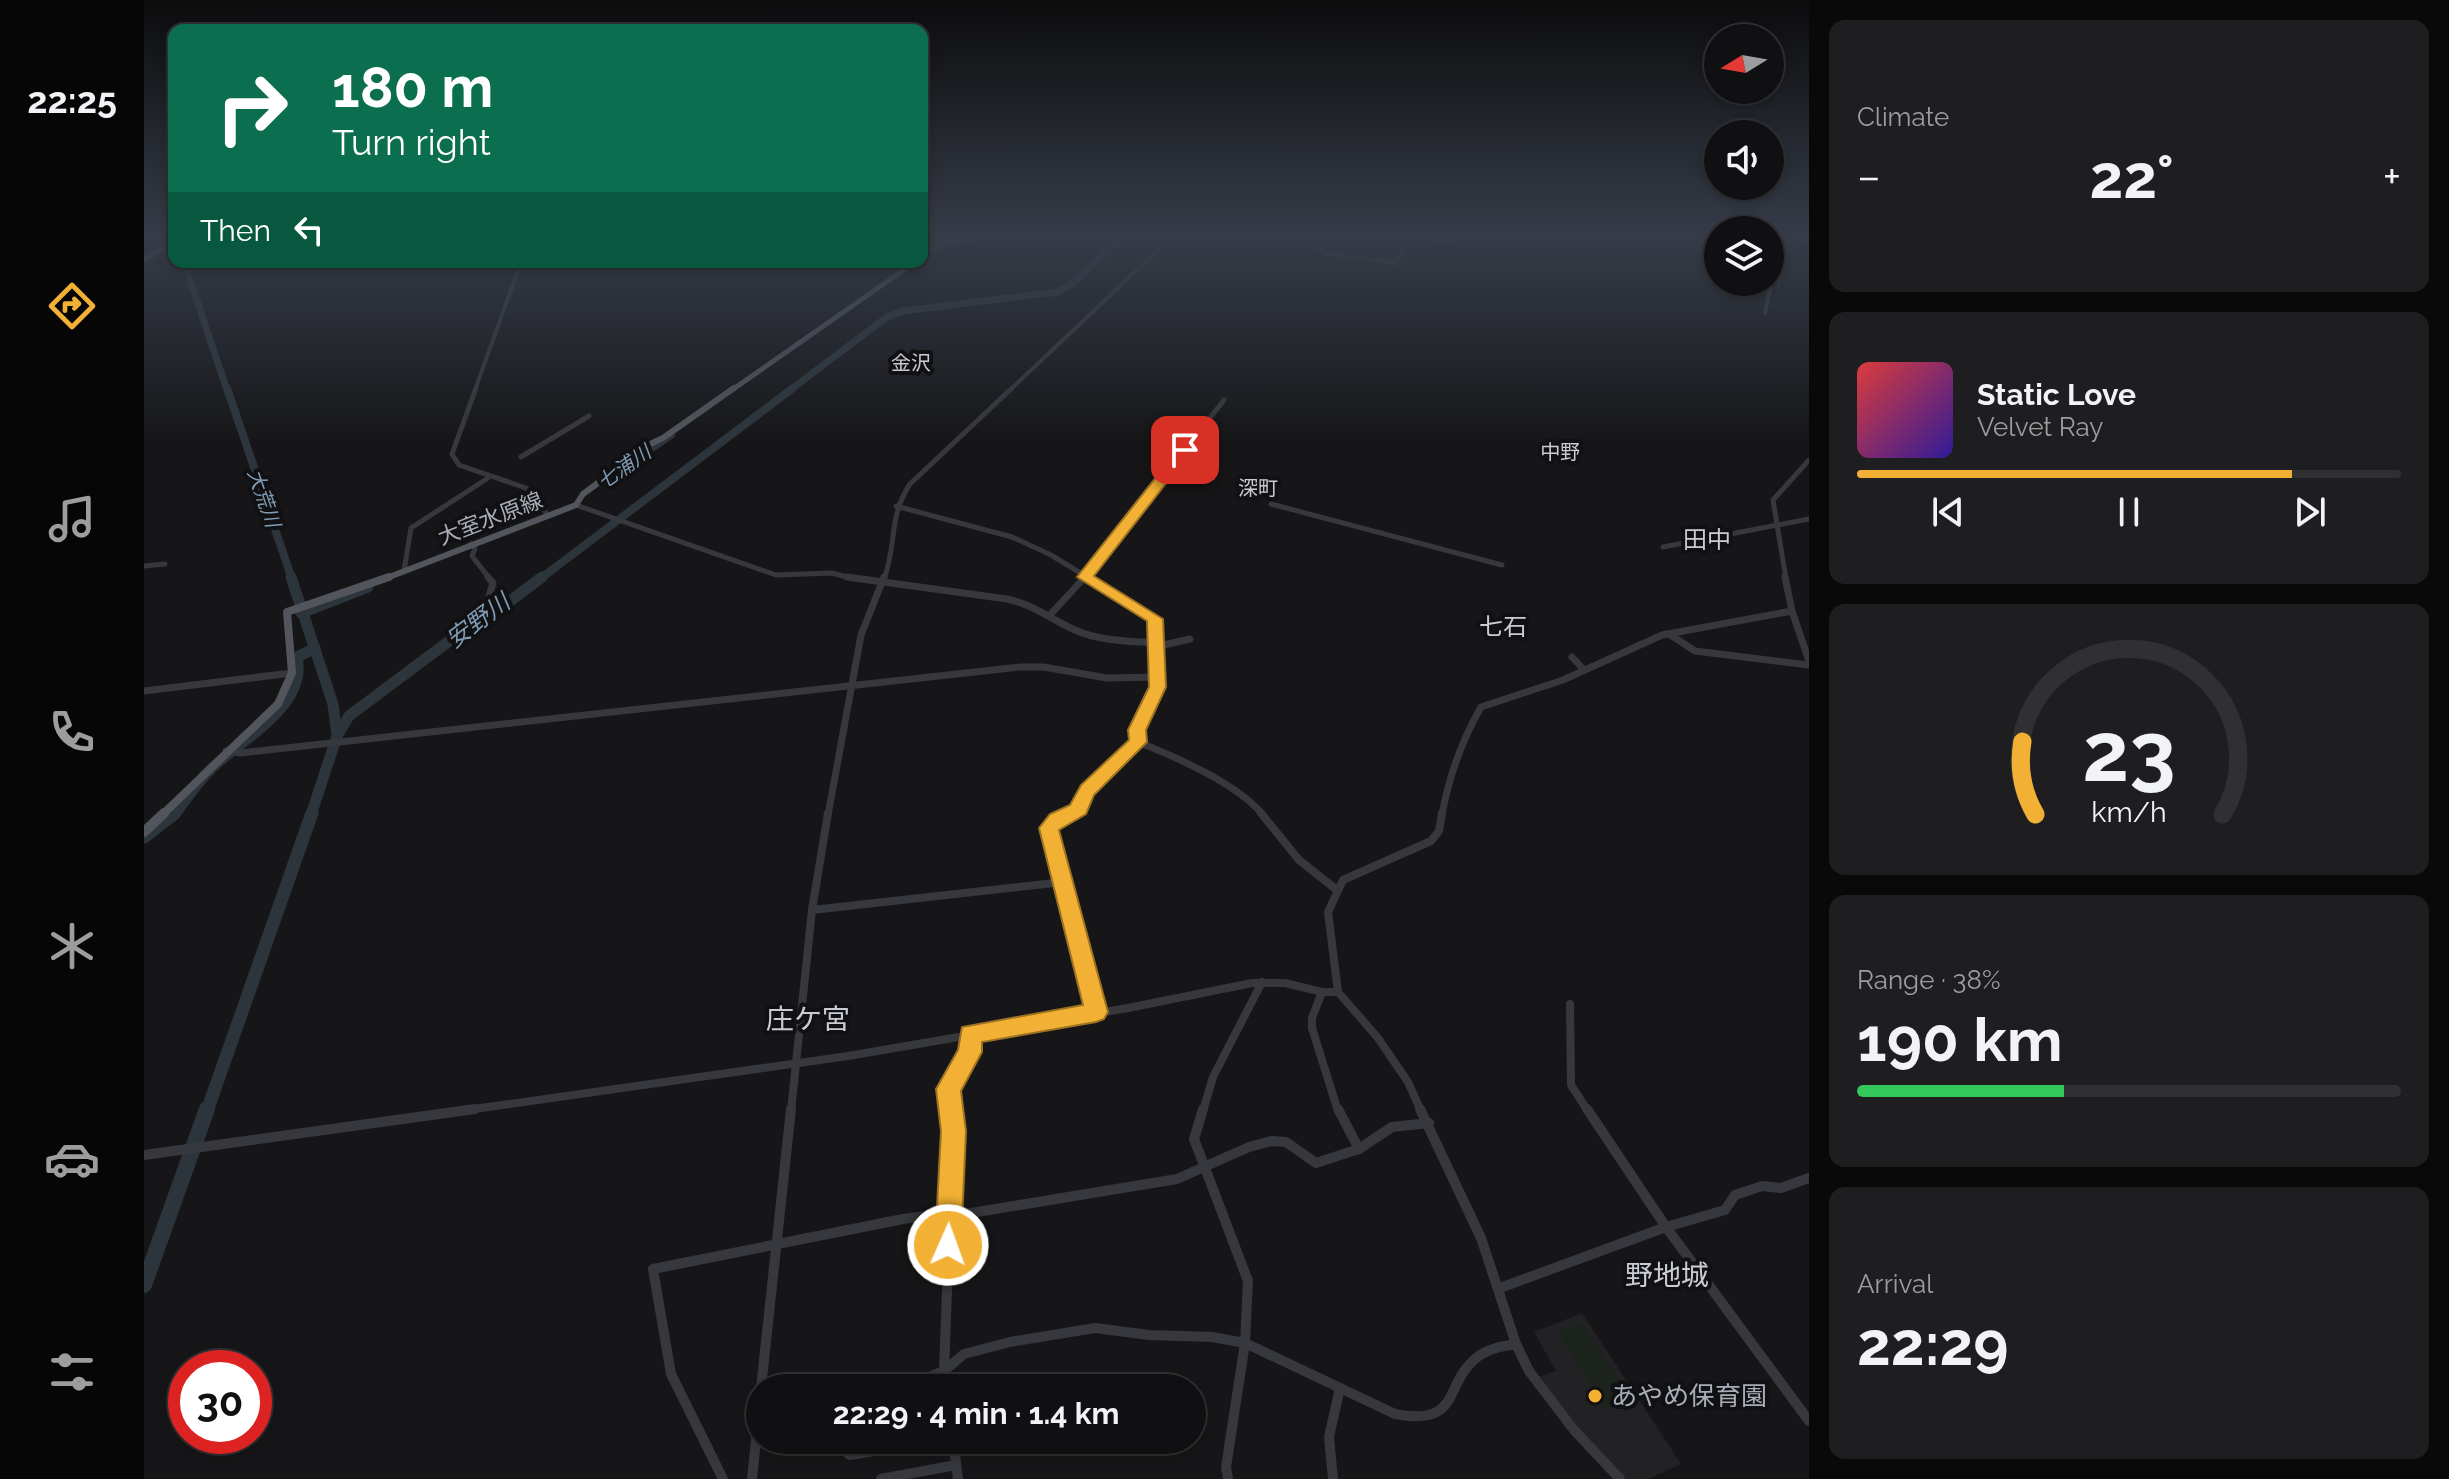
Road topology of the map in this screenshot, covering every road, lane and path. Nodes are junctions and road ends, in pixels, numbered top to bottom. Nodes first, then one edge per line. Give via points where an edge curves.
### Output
1 (505, 307) edge
2 (851, 307) edge
3 (1098, 307) edge
4 (1766, 307) edge
5 (1765, 313) dead end
6 (1224, 400) dead end
7 (589, 416) dead end
8 (521, 457) dead end
9 (1809, 460) edge
10 (488, 478) junction
11 (1271, 504) dead end
12 (576, 505) junction
13 (896, 506) junction
14 (548, 515) junction
15 (1809, 519) edge
16 (1775, 525) junction
17 (471, 544) junction
18 (1663, 547) dead end
19 (165, 564) dead end
20 (1502, 565) dead end
21 (144, 566) edge
22 (404, 571) junction
23 (1085, 577) junction
24 (882, 583) junction
25 (1792, 611) junction
26 (1049, 616) junction
27 (486, 624) dead end
28 (1669, 634) junction
29 (1190, 639) dead end
30 (1155, 645) junction
31 (1572, 657) dead end
32 (1809, 663) edge
33 (1584, 670) junction
34 (292, 673) junction
35 (1159, 677) junction
36 (849, 688) junction
37 (144, 691) edge
38 (1138, 742) junction
39 (231, 752) junction
40 (144, 832) edge
41 (1063, 882) junction
42 (1337, 890) junction
43 (812, 910) junction
44 (1262, 982) junction
45 (1322, 992) junction
46 (1338, 992) junction
47 (1570, 1004) dead end
48 (1096, 1012) junction
49 (970, 1034) junction
50 (797, 1063) junction
51 (1429, 1123) junction
52 (1359, 1149) junction
53 (144, 1155) edge
54 (1205, 1168) junction
55 (1809, 1178) edge
56 (949, 1213) junction
57 (1666, 1227) junction
58 (776, 1244) junction
59 (1500, 1288) junction
60 (1245, 1343) junction
61 (1516, 1344) junction
62 (944, 1371) junction
63 (762, 1374) edge
64 (937, 1374) edge
65 (944, 1374) edge
66 (1340, 1388) junction
67 (1809, 1421) edge
68 (755, 1454) edge
69 (955, 1454) edge
70 (956, 1465) junction
71 (723, 1479) edge
72 (752, 1479) edge
73 (881, 1479) edge
74 (958, 1479) edge
75 (1228, 1479) edge
76 (1333, 1479) edge
77 (1620, 1479) edge

1 - 10 street via 452,454 459,465
2 - 12 main road, 大室水原線 via 663,438 639,448
3 - 13 street via 910,484
4 - 5 street
6 - 23 street
7 - 8 street
9 - 16 street via 1773,500
10 - 14 street via 526,488
10 - 22 street via 411,528
11 - 20 street
12 - 14 main road, 大室水原線
12 - 24 street via 776,575 832,573
13 - 23 street via 1012,537
13 - 24 street
14 - 17 main road, 大室水原線
15 - 16 street
16 - 18 street
16 - 25 street
17 - 22 main road, 大室水原線
17 - 27 street via 472,556 493,583 488,600 469,616
19 - 21 street
22 - 34 main road, 大室水原線 via 287,612
23 - 26 street
23 - 30 street via 1155,619
24 - 26 street via 1024,602
24 - 36 street via 861,635
25 - 28 street
25 - 32 street
26 - 30 street via 1076,631
28 - 32 street via 1685,647 1710,654
28 - 33 street
29 - 30 street
30 - 35 street
31 - 33 street
33 - 42 street via 1481,707 1463,738 1439,831 1423,845 1343,880
34 - 37 street
34 - 39 main road via 278,704
35 - 36 street via 1107,678 1034,666
35 - 38 street via 1137,730
36 - 39 street
36 - 43 street
38 - 41 street via 1087,790 1080,809 1050,824
38 - 42 street via 1251,800 1299,860
39 - 40 main road
41 - 43 street
41 - 48 street
42 - 46 street via 1328,925
43 - 50 street
44 - 45 street
44 - 48 street
44 - 54 street via 1213,1077 1194,1139
45 - 46 street
45 - 52 street via 1312,1028 1338,1110
46 - 51 street via 1378,1038
47 - 57 street via 1571,1085
48 - 49 street
49 - 50 street
49 - 56 street via 970,1052 948,1089 953,1131
50 - 53 street
50 - 58 street
51 - 52 street via 1392,1127
51 - 59 street
52 - 54 street via 1316,1163 1286,1142 1271,1141
54 - 56 street via 1177,1179
54 - 60 street via 1248,1281
55 - 57 street via 1735,1195 1725,1210
56 - 58 street
56 - 62 street
57 - 59 street
57 - 67 street
58 - 63 street
58 - 71 street via 653,1269 671,1374
59 - 61 street
60 - 62 street via 1095,1328 964,1354
60 - 66 street
60 - 75 street
61 - 66 street via 1482,1350 1465,1367 1443,1408 1420,1418 1395,1414
61 - 77 street via 1547,1397
62 - 64 street
62 - 65 street
66 - 76 street via 1329,1437
68 - 72 street
69 - 70 street
70 - 73 street
70 - 74 street

